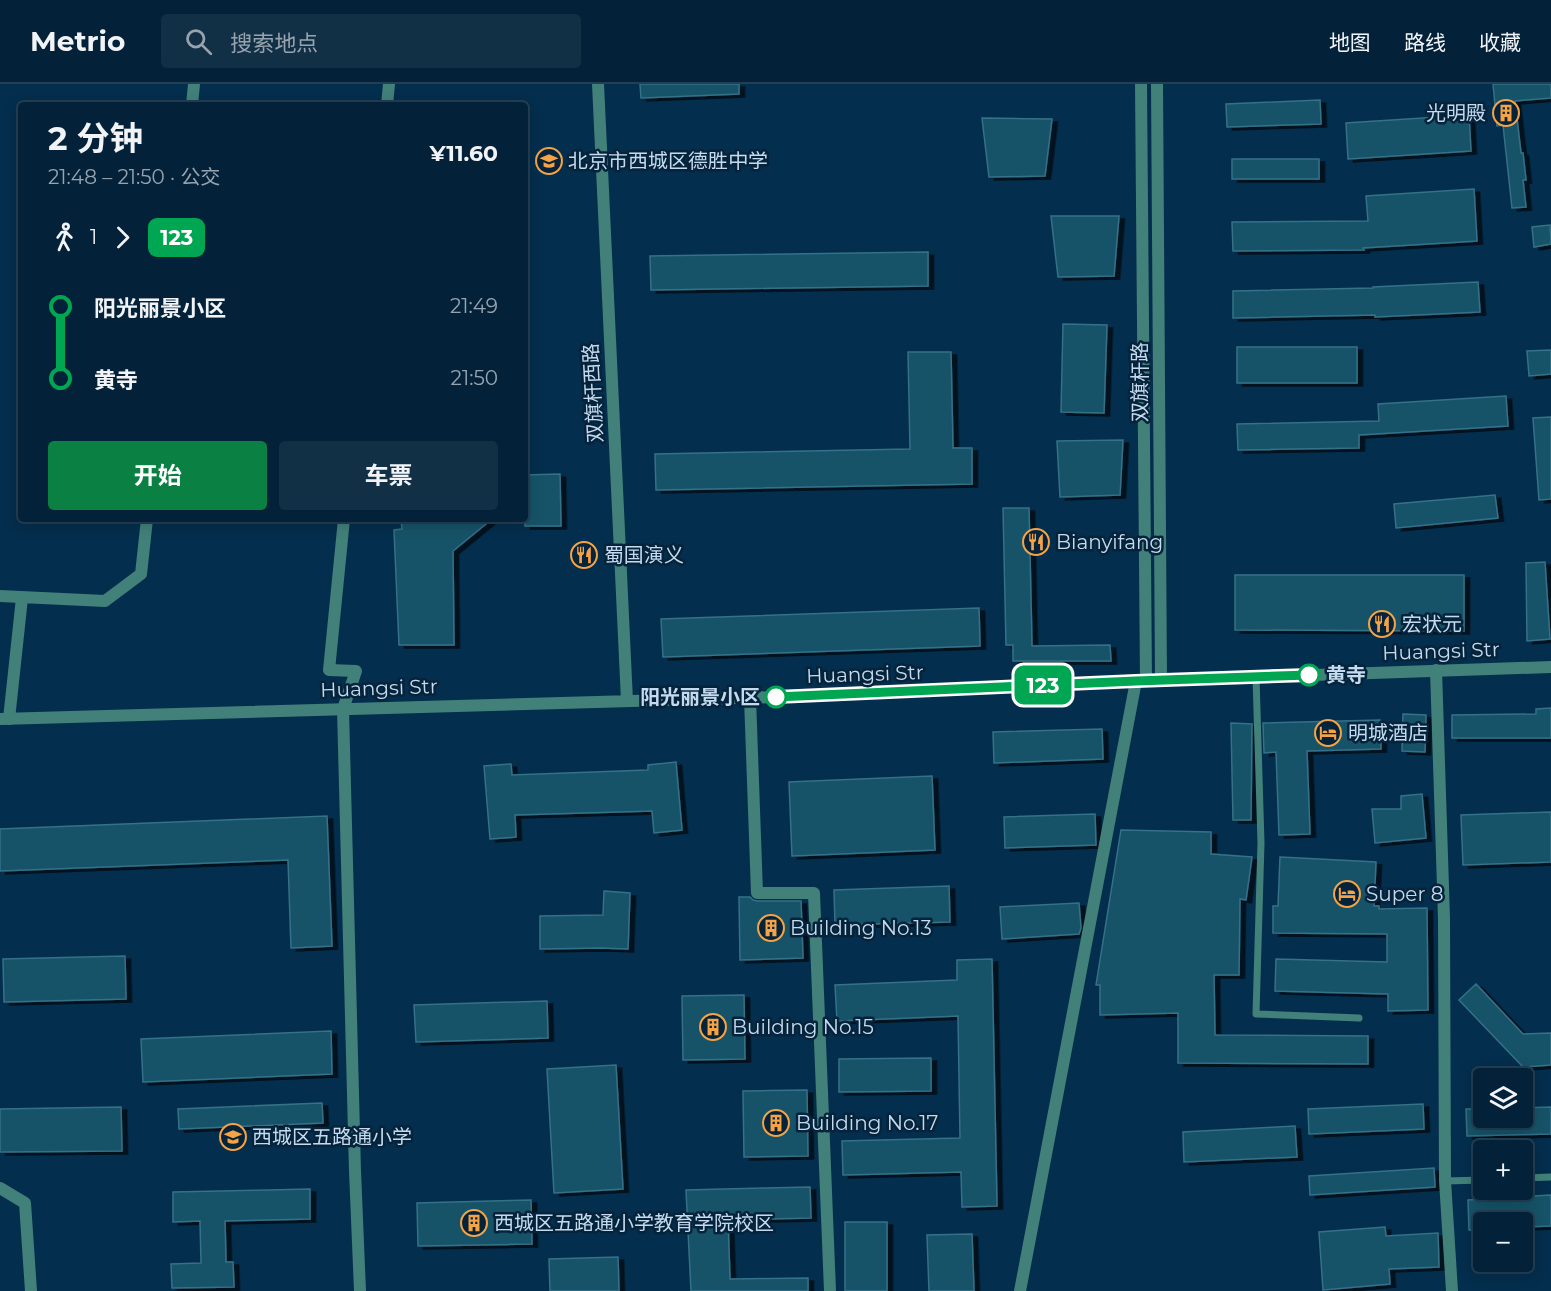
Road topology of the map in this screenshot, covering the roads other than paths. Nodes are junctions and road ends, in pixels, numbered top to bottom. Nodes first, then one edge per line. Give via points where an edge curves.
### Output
1 (194, 84) edge
2 (389, 84) edge
3 (598, 84) edge
4 (1141, 84) edge
5 (1157, 84) edge
6 (192, 102) edge
7 (387, 102) edge
8 (147, 522) edge
9 (344, 522) edge
10 (0, 596) edge
11 (22, 598) junction
12 (1551, 667) edge
13 (1436, 670) junction
14 (1256, 676) junction
15 (1161, 680) junction
16 (1141, 681) junction
17 (750, 698) junction
18 (627, 701) junction
19 (343, 709) junction
20 (5, 719) edge
21 (1359, 1018) dead end
22 (1551, 1177) edge
23 (1533, 1178) edge
24 (1473, 1180) edge
25 (1445, 1181) junction
26 (0, 1188) edge
27 (31, 1291) edge
28 (360, 1291) edge
29 (830, 1291) edge
30 (1020, 1291) edge
31 (1452, 1291) edge

1 - 6 street
2 - 7 street
3 - 18 street, 双旗杆西路
4 - 16 street
5 - 15 street, 双旗杆路
8 - 11 street via 141,574 105,601
9 - 19 street via 329,670 356,670
10 - 11 street
11 - 20 street
12 - 13 street, Huangsi Str
13 - 14 street, Huangsi Str
13 - 25 street via 1444,918
14 - 15 street, Huangsi Str
14 - 21 lane via 1261,843 1256,1014
15 - 16 street, Huangsi Str
16 - 17 street, Huangsi Str
16 - 30 street
17 - 18 street, Huangsi Str
17 - 29 street via 757,893 814,893
18 - 19 street, Huangsi Str
19 - 20 street, Huangsi Str
19 - 28 street
22 - 23 lane
24 - 25 lane
25 - 31 street
26 - 27 street via 25,1203

